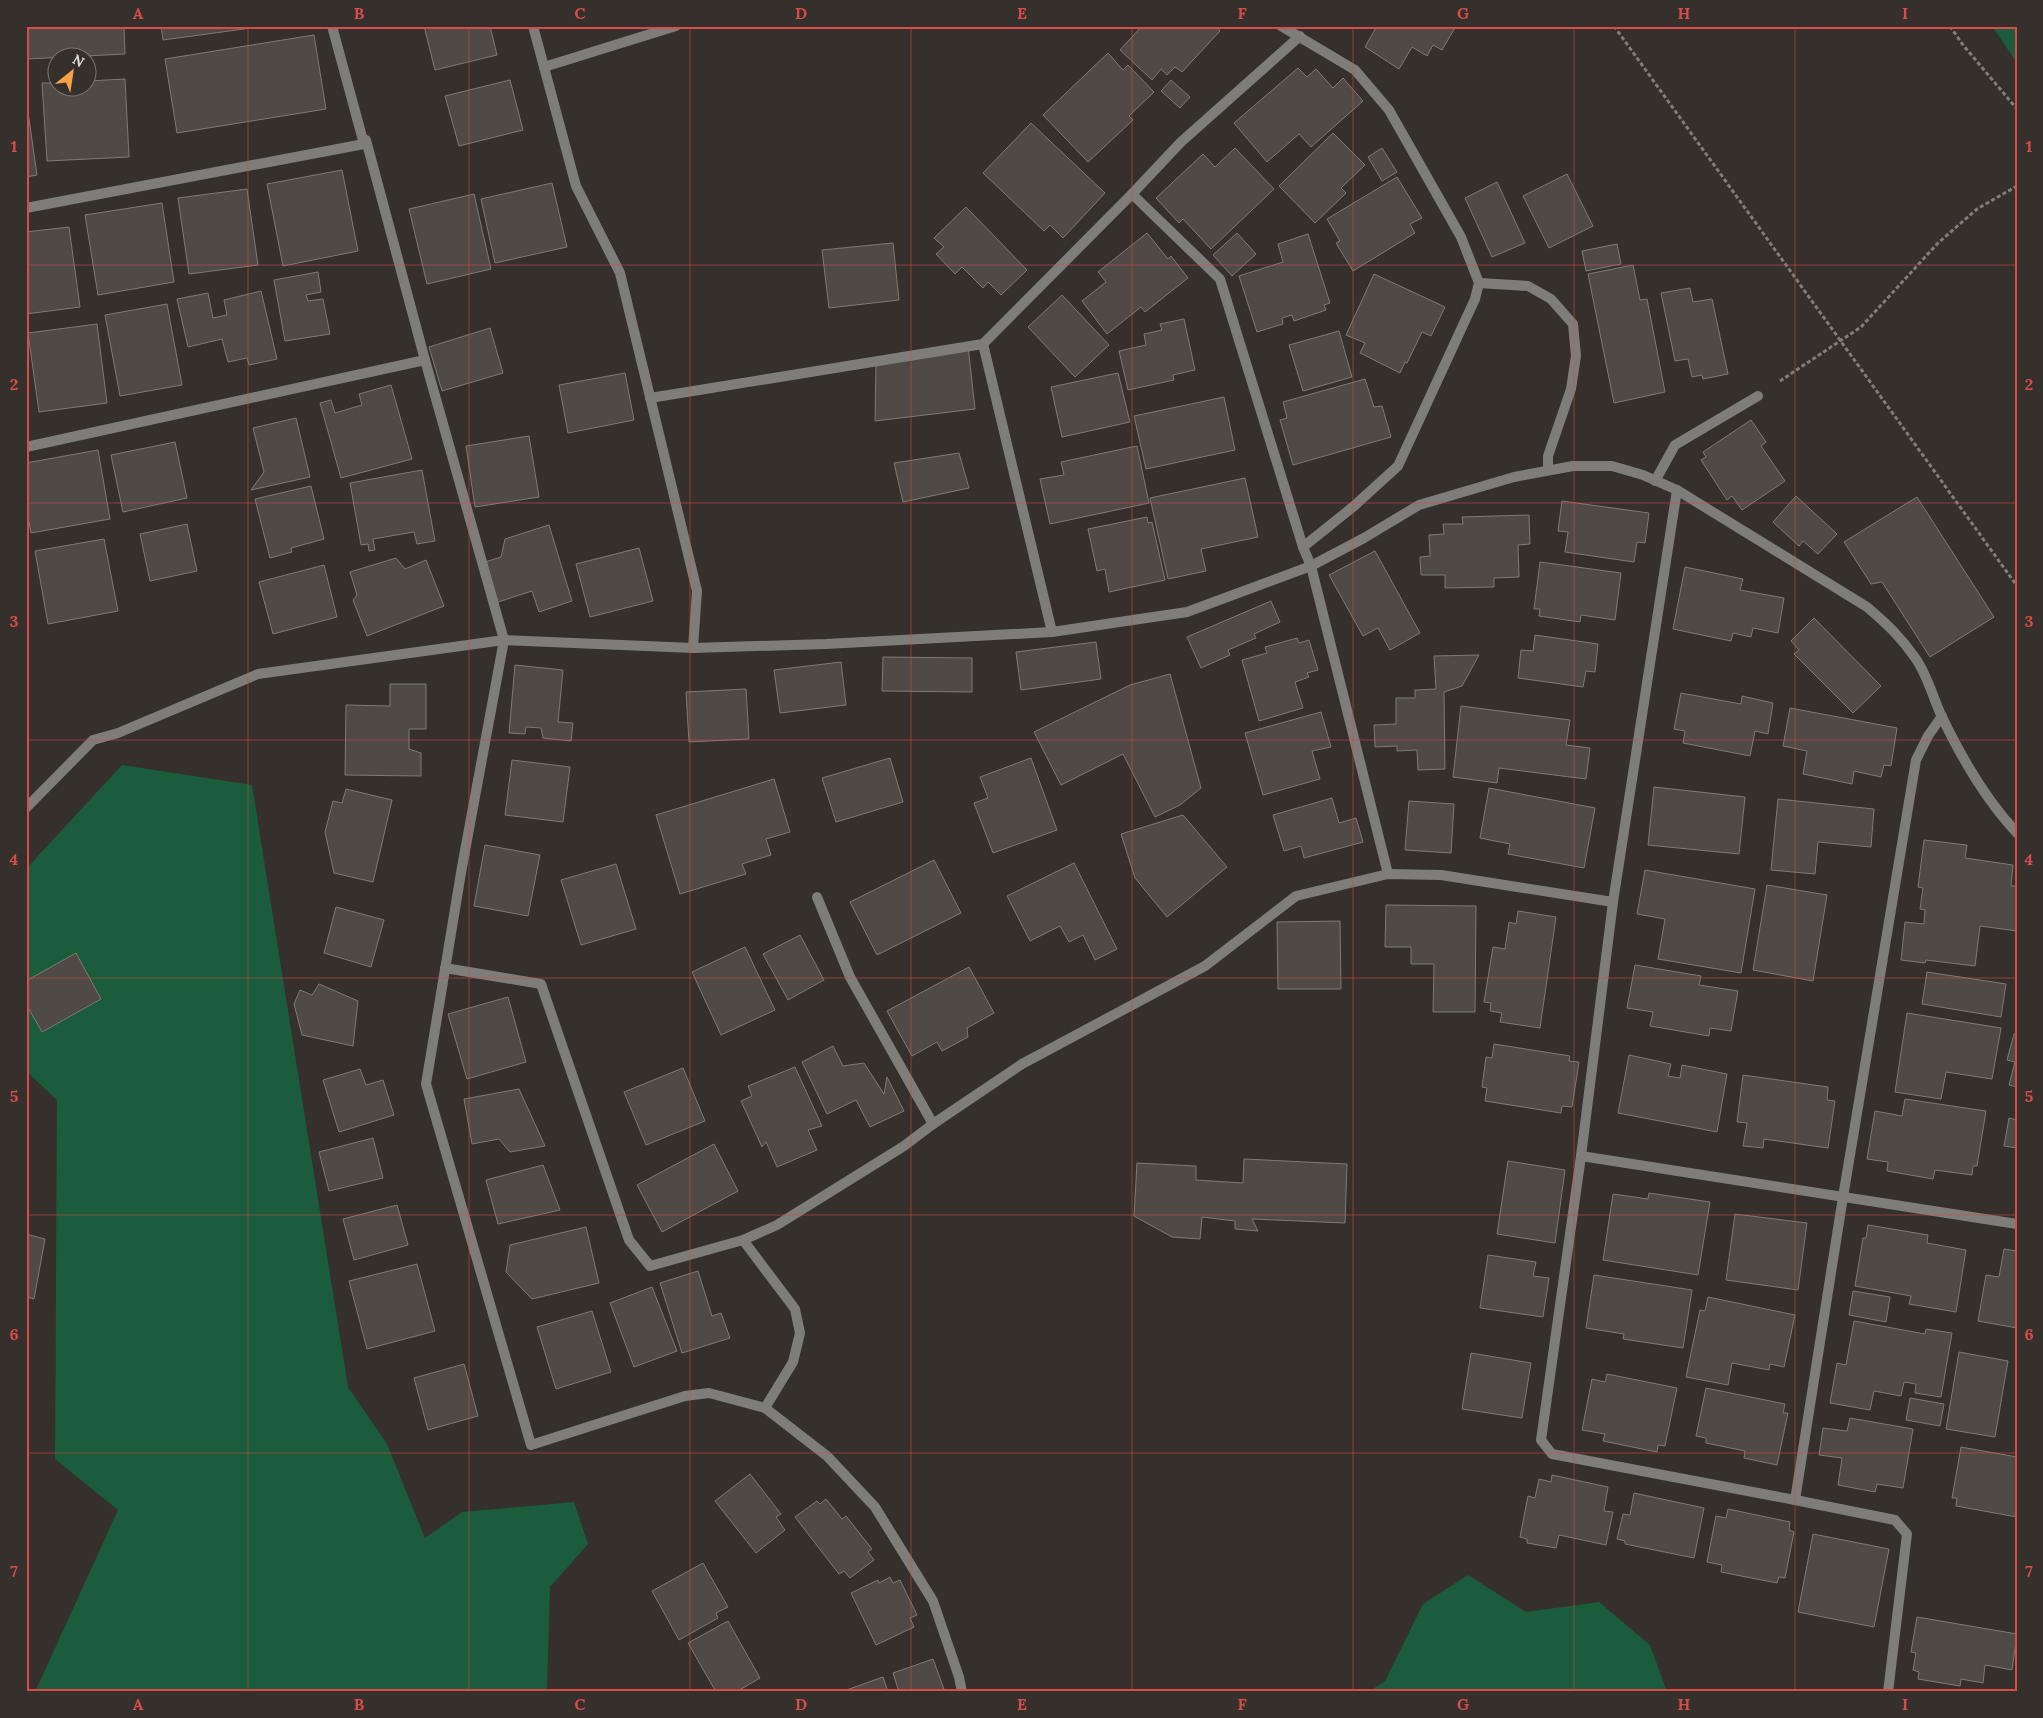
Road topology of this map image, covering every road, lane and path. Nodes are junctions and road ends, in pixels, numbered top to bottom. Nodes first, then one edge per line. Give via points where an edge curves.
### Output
1 (332, 26) edge
2 (533, 26) edge
3 (676, 26) edge
4 (1281, 26) edge
5 (1614, 26) edge
6 (1950, 26) edge
7 (1300, 36) junction
8 (544, 66) junction
9 (2017, 109) edge
10 (364, 144) junction
11 (2017, 186) edge
12 (1132, 194) junction
13 (26, 208) edge
14 (1479, 284) junction
15 (1840, 341) junction
16 (983, 344) junction
17 (425, 360) junction
18 (1758, 396) joint
19 (650, 398) junction
20 (26, 447) edge
21 (1548, 470) junction
22 (1655, 480) junction
23 (1677, 490) junction
24 (1303, 547) junction
25 (1311, 566) junction
26 (2017, 586) edge
27 (1052, 632) junction
28 (504, 640) junction
29 (693, 648) junction
30 (1942, 716) junction
31 (27, 807) edge
32 (2017, 834) edge
33 (1388, 874) junction
34 (817, 897) dead end
35 (1613, 902) junction
36 (445, 968) junction
37 (933, 1124) junction
38 (1581, 1156) junction
39 (1842, 1197) junction
40 (2017, 1224) edge
41 (743, 1240) junction
42 (765, 1408) junction
43 (1795, 1500) junction
44 (962, 1692) edge
45 (1888, 1692) edge

1 - 10 street
2 - 8 street
3 - 8 street
4 - 7 street
5 - 15 path
6 - 9 path
7 - 12 street via 1181,142
7 - 14 street via 1355,70 1389,110 1461,237
8 - 19 street via 576,186 620,273
10 - 13 street
10 - 17 street via 366,140
11 - 15 path via 1977,209 1938,243 1861,327
12 - 16 street
12 - 24 street via 1220,279
14 - 21 street via 1528,286 1551,298 1573,324 1576,356 1571,389 1548,456
14 - 24 street via 1398,466
15 - 18 path
15 - 26 path
16 - 19 street
16 - 27 street
17 - 20 street
17 - 28 street
18 - 22 street via 1675,445
19 - 29 street via 697,591
21 - 22 street via 1612,466
21 - 25 street via 1419,505
22 - 23 street
23 - 30 street via 1867,607 1893,629 1918,661
23 - 35 street
24 - 25 street
25 - 27 street via 1187,612
25 - 33 street
27 - 29 street
28 - 29 street
28 - 31 street via 258,674 118,733 93,740
28 - 36 street
30 - 32 street via 1975,778
30 - 39 street via 1916,760
33 - 35 street via 1441,875
33 - 37 street via 1296,896 1205,966 1022,1064
34 - 37 street via 850,977
35 - 38 street
36 - 41 street via 541,984 629,1240 650,1266
36 - 42 street via 426,1084 531,1445 686,1396 709,1393
37 - 41 street via 904,1146 778,1225
38 - 39 street
38 - 43 street via 1541,1440 1552,1454
39 - 40 street
39 - 43 street
41 - 42 street via 795,1309 800,1333 793,1362
42 - 44 street via 827,1456 875,1507 933,1601
43 - 45 street via 1895,1520 1907,1534

